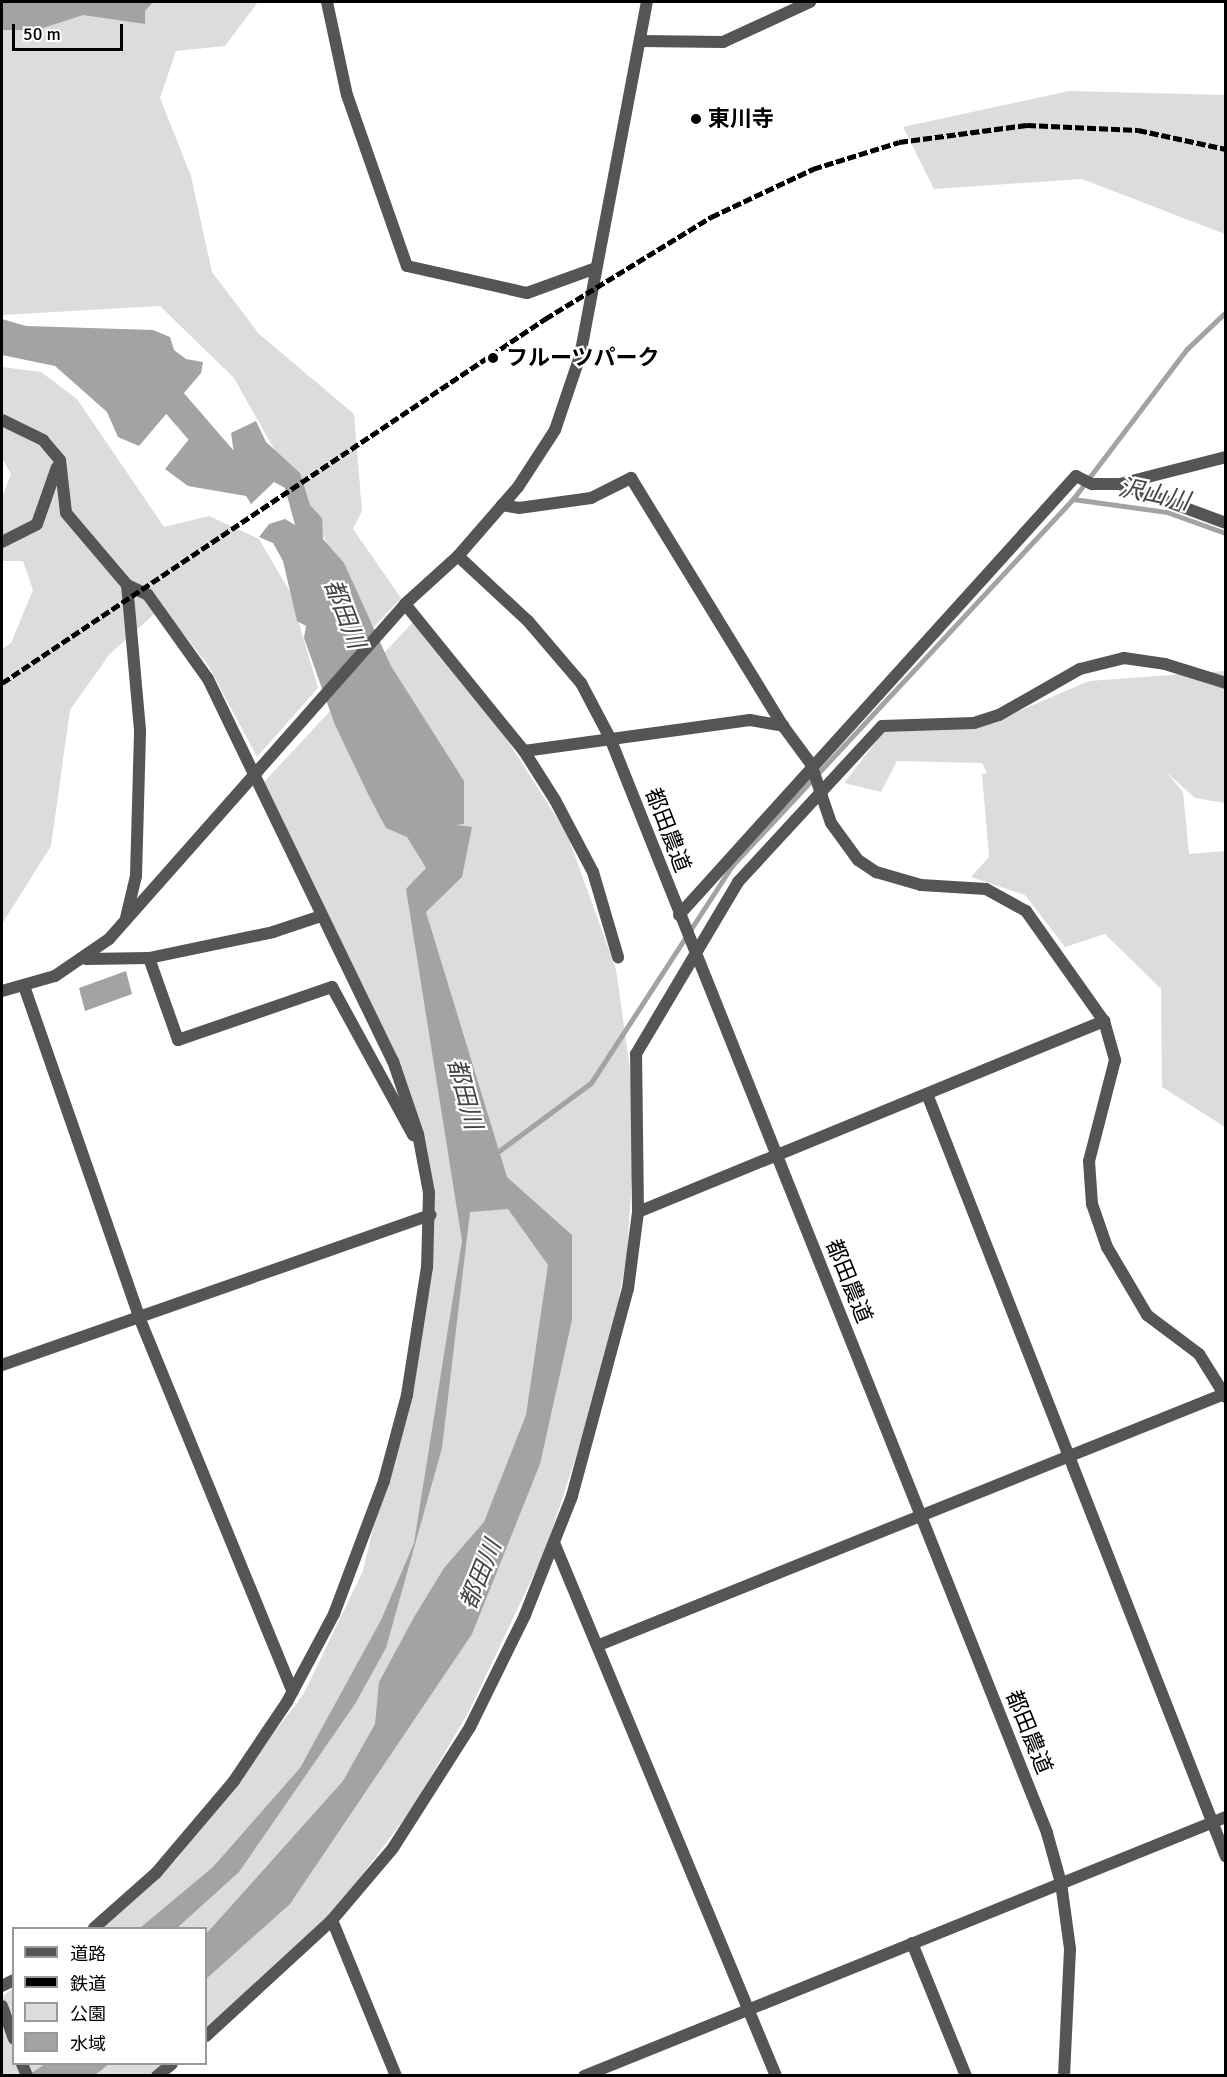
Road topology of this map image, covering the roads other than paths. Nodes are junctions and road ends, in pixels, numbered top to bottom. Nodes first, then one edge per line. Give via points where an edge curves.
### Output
1 (327, 2) edge
2 (647, 2) edge
3 (810, 2) edge
4 (641, 41) junction
5 (596, 268) junction
6 (2, 420) edge
7 (1226, 457) edge
8 (60, 460) junction
9 (1120, 484) junction
10 (502, 505) junction
11 (1226, 522) edge
12 (2, 542) edge
13 (458, 556) junction
14 (127, 585) junction
15 (405, 604) junction
16 (1226, 683) edge
17 (783, 726) junction
18 (610, 738) junction
19 (524, 751) junction
20 (811, 767) junction
21 (254, 776) junction
22 (816, 787) junction
23 (321, 916) junction
24 (126, 918) junction
25 (681, 920) junction
26 (693, 951) junction
27 (618, 957) dead end
28 (149, 958) junction
29 (86, 959) junction
30 (24, 986) junction
31 (2, 992) edge
32 (1104, 1021) junction
33 (927, 1094) junction
34 (423, 1153) junction
35 (775, 1155) junction
36 (638, 1212) junction
37 (430, 1215) junction
38 (139, 1317) junction
39 (2, 1365) edge
40 (1225, 1396) edge
41 (1068, 1457) junction
42 (921, 1516) junction
43 (555, 1545) junction
44 (599, 1645) junction
45 (293, 1692) junction
46 (1226, 1817) edge
47 (1212, 1823) junction
48 (1226, 1857) edge
49 (1061, 1883) junction
50 (332, 1920) junction
51 (96, 1927) edge
52 (912, 1943) junction
53 (2, 2006) edge
54 (749, 2008) junction
55 (12, 2034) edge
56 (207, 2035) edge
57 (171, 2065) edge
58 (157, 2076) edge
59 (396, 2076) edge
60 (584, 2076) edge
61 (776, 2076) edge
62 (966, 2076) edge
63 (1064, 2076) edge

1 - 5 street via 347,95 407,266 527,293
2 - 4 street
3 - 4 street via 723,42
4 - 5 street
5 - 10 street via 580,356 555,430
6 - 8 street via 43,440
7 - 9 street
8 - 12 street via 37,524
8 - 14 street via 66,513
9 - 11 street
9 - 20 street via 1092,484 1076,476
10 - 13 street
10 - 17 street via 519,508 591,498 631,478
13 - 15 street
13 - 18 street, 都田農道 via 528,621 581,683
14 - 21 street via 148,595 208,679
14 - 24 street via 140,730 136,876
15 - 19 street
15 - 21 street
16 - 22 street via 1144,659 1101,662 974,723 882,726
17 - 18 street via 750,720
17 - 20 street
18 - 19 street
18 - 25 street, 都田農道
19 - 27 street via 593,872
20 - 22 street
20 - 25 street
21 - 23 street
21 - 24 street
22 - 26 street via 738,882
22 - 32 street via 843,844 876,872 921,885 986,889 1026,911
23 - 28 street via 273,932
23 - 34 street via 393,1061
24 - 29 street
25 - 26 street, 都田農道
26 - 35 street, 都田農道
26 - 36 street via 636,1054
28 - 29 street
28 - 34 street via 178,1040 332,987
29 - 30 street
30 - 31 street
30 - 38 street
32 - 33 street
32 - 40 street via 1114,1060 1089,1161 1092,1204 1127,1289 1147,1315 1199,1354
33 - 35 street
33 - 41 street
34 - 37 street
35 - 36 street
35 - 42 street, 都田農道
36 - 43 street via 616,1342
37 - 38 street
37 - 45 street via 422,1310 390,1459 334,1614
38 - 39 street
38 - 45 street
40 - 41 street
41 - 42 street
41 - 47 street
42 - 44 street
42 - 49 street, 都田農道 via 1047,1833
43 - 44 street
43 - 50 street via 497,1674 443,1774 393,1848
44 - 54 street
45 - 51 street via 206,1815 142,1887
46 - 47 street
47 - 48 street
47 - 49 street
49 - 52 street
49 - 63 street, 都田農道 via 1070,1949
50 - 56 street
50 - 59 street
52 - 54 street
52 - 62 street
53 - 55 street
54 - 60 street
54 - 61 street
57 - 58 street

